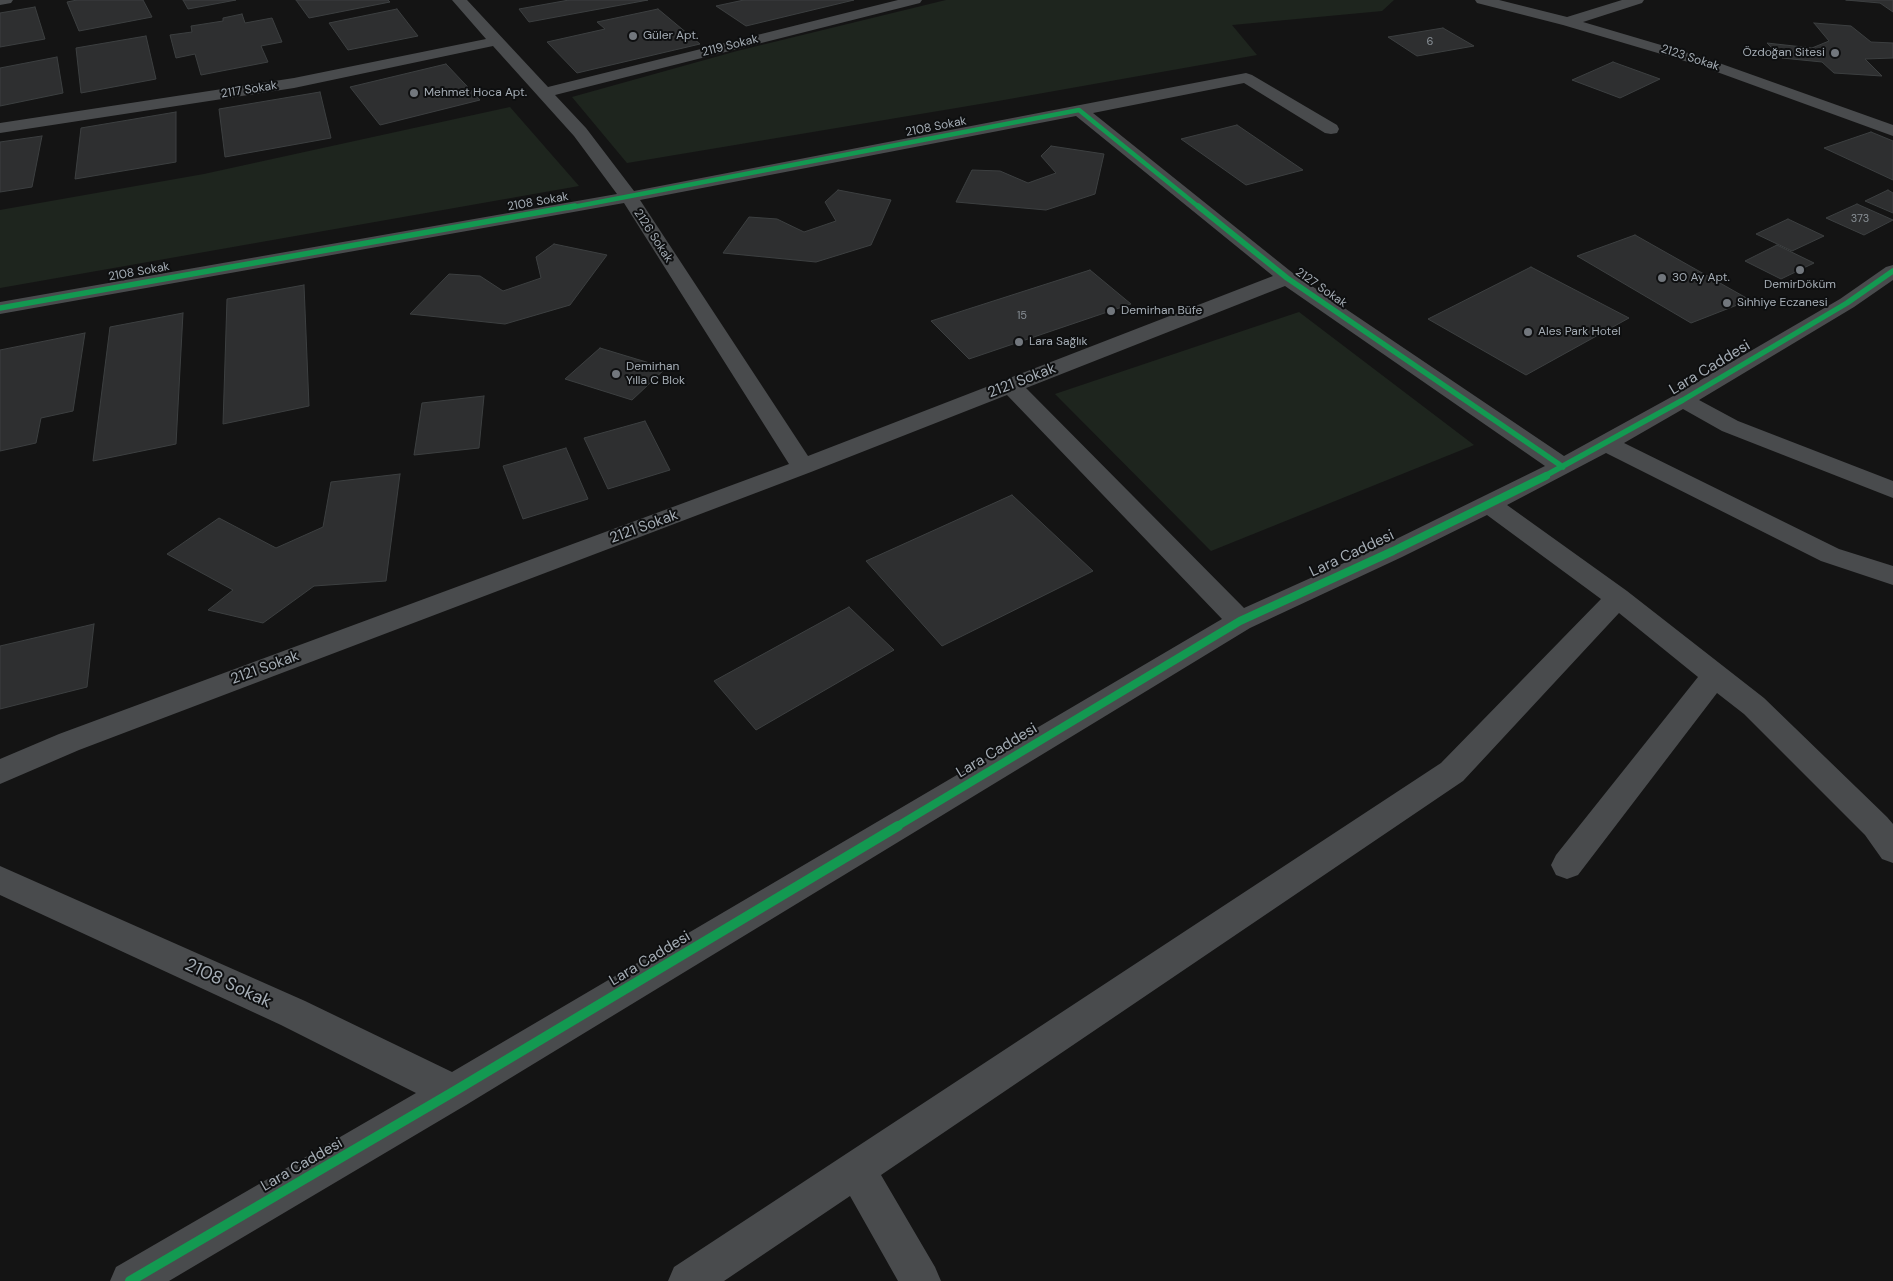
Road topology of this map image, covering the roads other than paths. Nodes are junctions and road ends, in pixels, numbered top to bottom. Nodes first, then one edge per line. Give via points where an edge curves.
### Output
1 (6, 0) edge
2 (459, 0) edge
3 (915, 0) edge
4 (1482, 0) edge
5 (1637, 0) edge
6 (0, 1) edge
7 (1568, 22) junction
8 (496, 41) junction
9 (545, 93) junction
10 (1075, 111) junction
11 (0, 128) edge
12 (1331, 129) dead end
13 (1893, 132) edge
14 (629, 197) junction
15 (1893, 271) edge
16 (1287, 278) junction
17 (0, 308) edge
18 (1011, 386) junction
19 (1683, 400) junction
20 (1606, 443) junction
21 (803, 467) junction
22 (1563, 467) junction
23 (1893, 490) edge
24 (1487, 503) junction
25 (1893, 576) edge
26 (1618, 598) junction
27 (1240, 621) junction
28 (1715, 675) junction
29 (0, 772) edge
30 (1893, 849) edge
31 (1567, 865) dead end
32 (0, 880) edge
33 (453, 1092) junction
34 (856, 1169) junction
35 (130, 1281) edge
36 (688, 1281) edge
37 (921, 1281) edge

1 - 6 street
2 - 8 street, 2126 Sokak
3 - 9 street, 2119 Sokak
4 - 7 street, 2123 Sokak
5 - 7 street
7 - 13 street, 2123 Sokak via 1700,60
8 - 9 street, 2126 Sokak
8 - 11 street, 2117 Sokak via 294,83
9 - 14 street, 2126 Sokak via 580,132
10 - 12 street, 2108 Sokak via 1246,78
10 - 14 street, 2108 Sokak
10 - 16 street, 2127 Sokak
14 - 17 street, 2108 Sokak
14 - 21 street, 2126 Sokak
15 - 19 street, Lara Caddesi via 1847,303
16 - 18 street, 2121 Sokak
16 - 22 street, 2127 Sokak
18 - 21 street, 2121 Sokak
18 - 27 street
19 - 20 street, Lara Caddesi
19 - 23 street via 1730,426
20 - 22 street, Lara Caddesi
20 - 25 street via 1830,555
21 - 29 street, 2121 Sokak via 69,742
22 - 24 street, Lara Caddesi
24 - 26 street
24 - 27 street, Lara Caddesi via 1393,551
26 - 28 street
26 - 34 street via 1452,772
27 - 33 street, Lara Caddesi
28 - 30 street via 1754,706 1876,826
28 - 31 street
32 - 33 street, 2108 Sokak via 293,1013
33 - 35 street, Lara Caddesi
34 - 36 street
34 - 37 street

